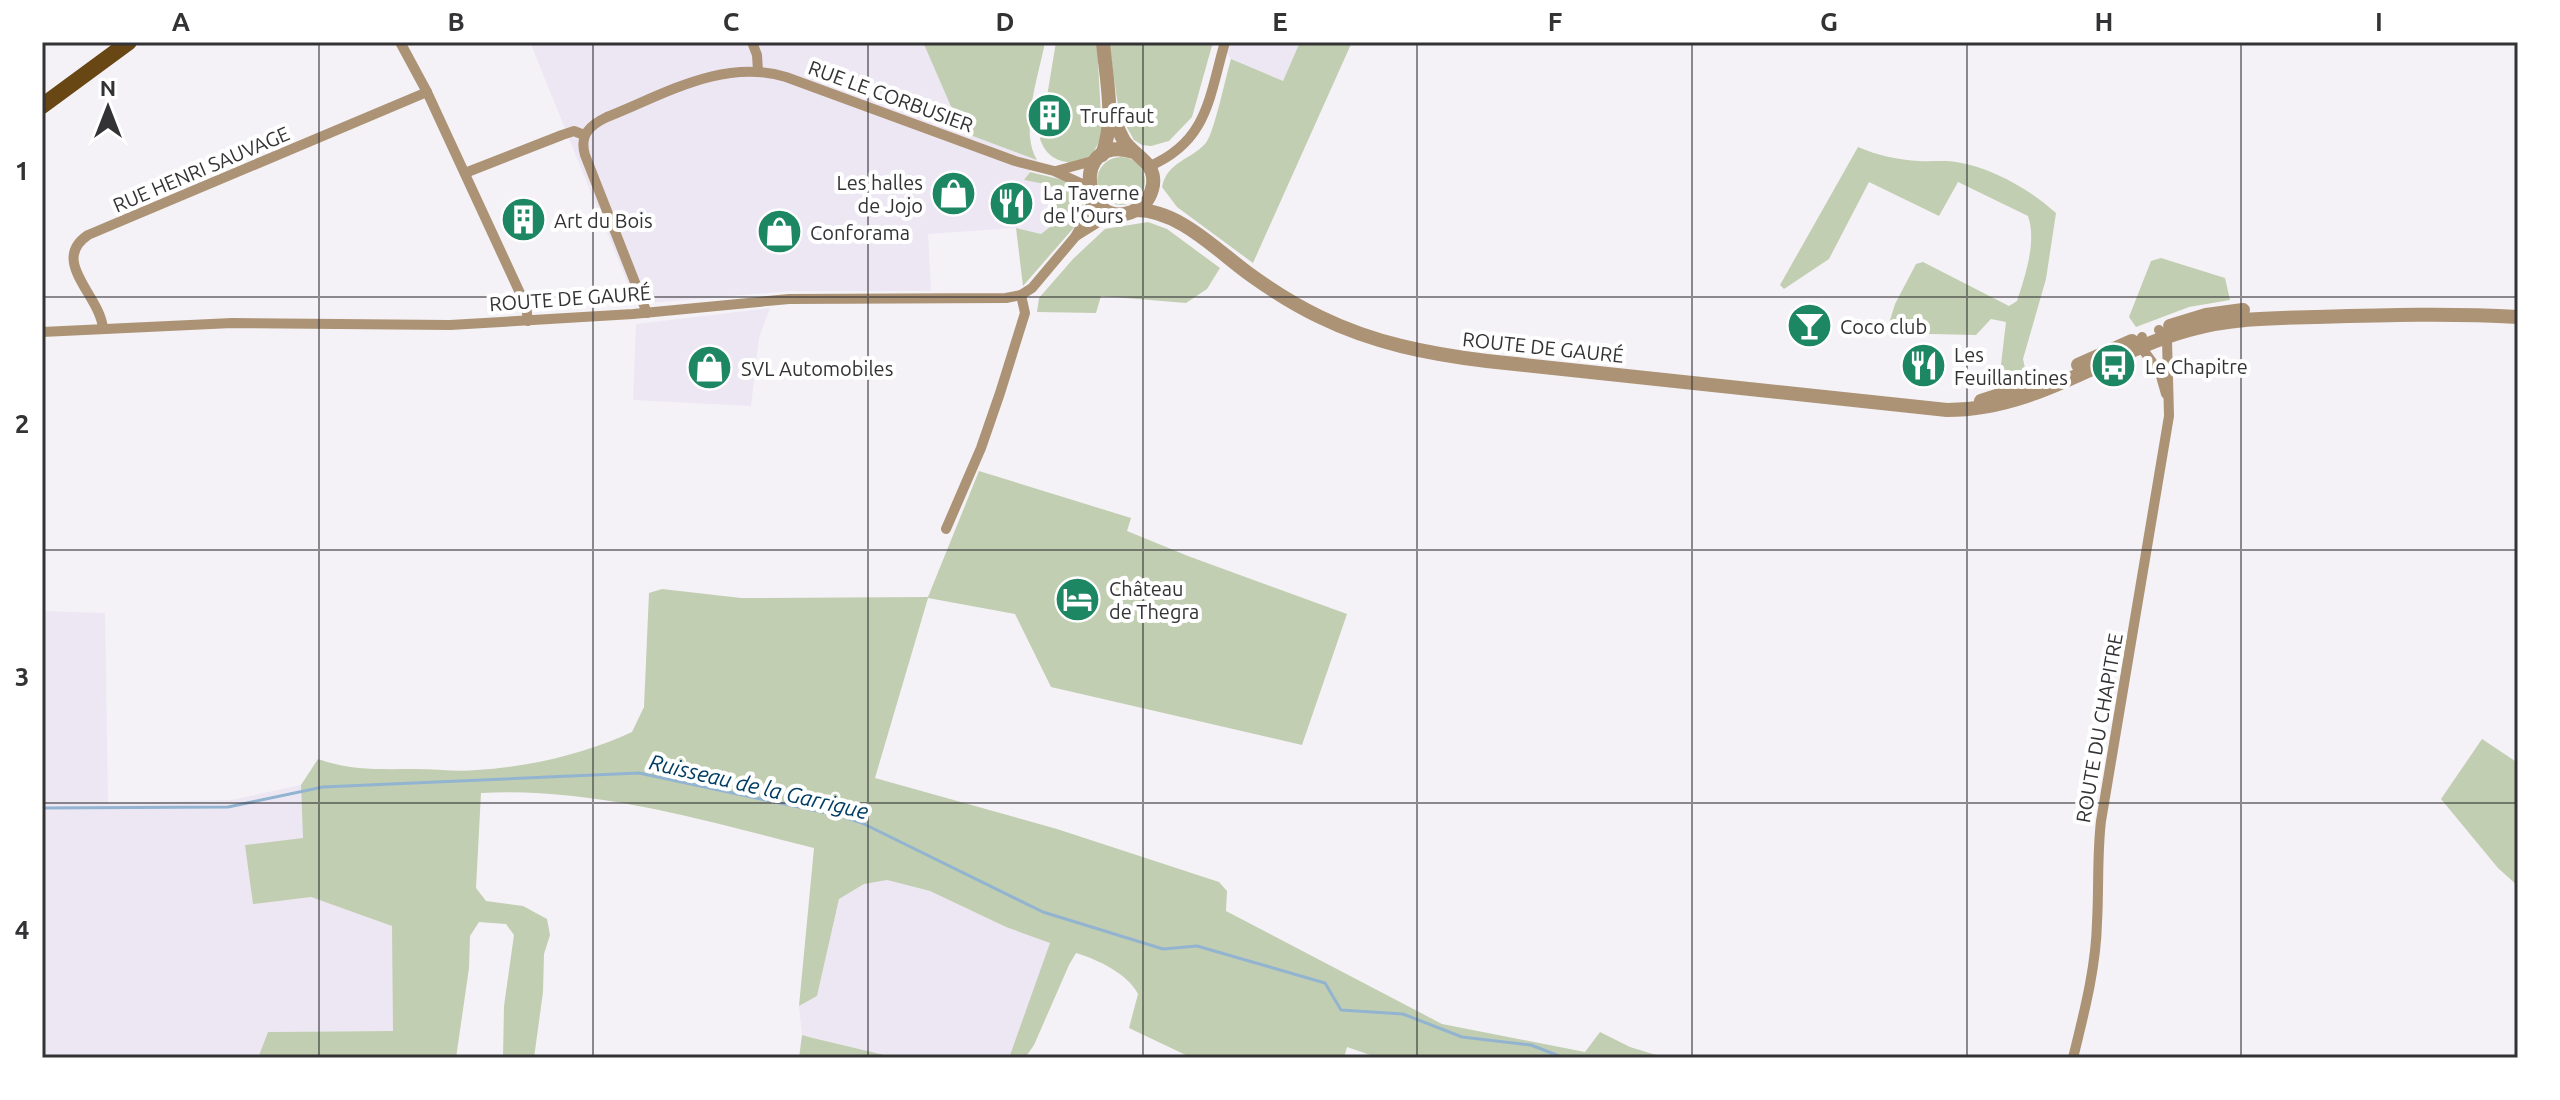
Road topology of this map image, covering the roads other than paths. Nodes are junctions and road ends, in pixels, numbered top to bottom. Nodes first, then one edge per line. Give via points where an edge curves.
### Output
1 (129, 42) edge
2 (400, 42) edge
3 (752, 42) edge
4 (1103, 42) edge
5 (1225, 42) edge
6 (758, 71) junction
7 (427, 92) junction
8 (42, 106) edge
9 (1111, 113) junction
10 (584, 135) junction
11 (1134, 152) junction
12 (1099, 158) junction
13 (1150, 166) junction
14 (1054, 171) junction
15 (465, 173) junction
16 (1153, 185) junction
17 (1091, 192) junction
18 (1136, 210) junction
19 (1113, 213) junction
20 (1181, 225) junction
21 (1075, 237) junction
22 (1021, 295) junction
23 (647, 313) junction
24 (2518, 317) edge
25 (528, 321) junction
26 (103, 329) junction
27 (42, 332) edge
28 (2163, 334) junction
29 (2142, 342) junction
30 (2169, 403) junction
31 (946, 529) dead end
32 (2073, 1058) edge

1 - 8 main road
2 - 7 street
3 - 6 street
4 - 9 street
5 - 13 street via 1197,131 1184,147
6 - 10 street, RUE LE CORBUSIER via 728,71 698,80 607,117
6 - 14 street, RUE LE CORBUSIER
7 - 15 street
7 - 26 street, RUE HENRI SAUVAGE via 78,241 73,250 75,269
9 - 11 street
9 - 12 street
10 - 15 street, RUE LE CORBUSIER via 574,131
10 - 23 street via 585,155
11 - 12 street via 1118,149
11 - 13 street
12 - 14 street, RUE LE CORBUSIER
12 - 17 street via 1089,173
13 - 16 street
14 - 17 street, RUE LE CORBUSIER
15 - 25 street via 526,306
16 - 18 street
16 - 20 street, ROUTE DE GAURÉ
17 - 19 street
17 - 21 street via 1088,214
18 - 19 street
18 - 20 street, ROUTE DE GAURÉ via 1165,215
19 - 21 street
20 - 29 street, ROUTE DE GAURÉ via 1319,317 1370,338 1487,361 1964,410 2032,396
21 - 22 street
22 - 23 street, ROUTE DE GAURÉ via 789,299
22 - 31 street via 1025,313 1000,393
23 - 25 street, ROUTE DE GAURÉ
24 - 28 street, ROUTE DE GAURÉ via 2373,314 2229,321
25 - 26 street, ROUTE DE GAURÉ
26 - 27 street, ROUTE DE GAURÉ
28 - 29 street, ROUTE DE GAURÉ
28 - 30 street, ROUTE DU CHAPITRE
29 - 30 street, ROUTE DU CHAPITRE
30 - 32 street, ROUTE DU CHAPITRE via 2101,821 2091,983

